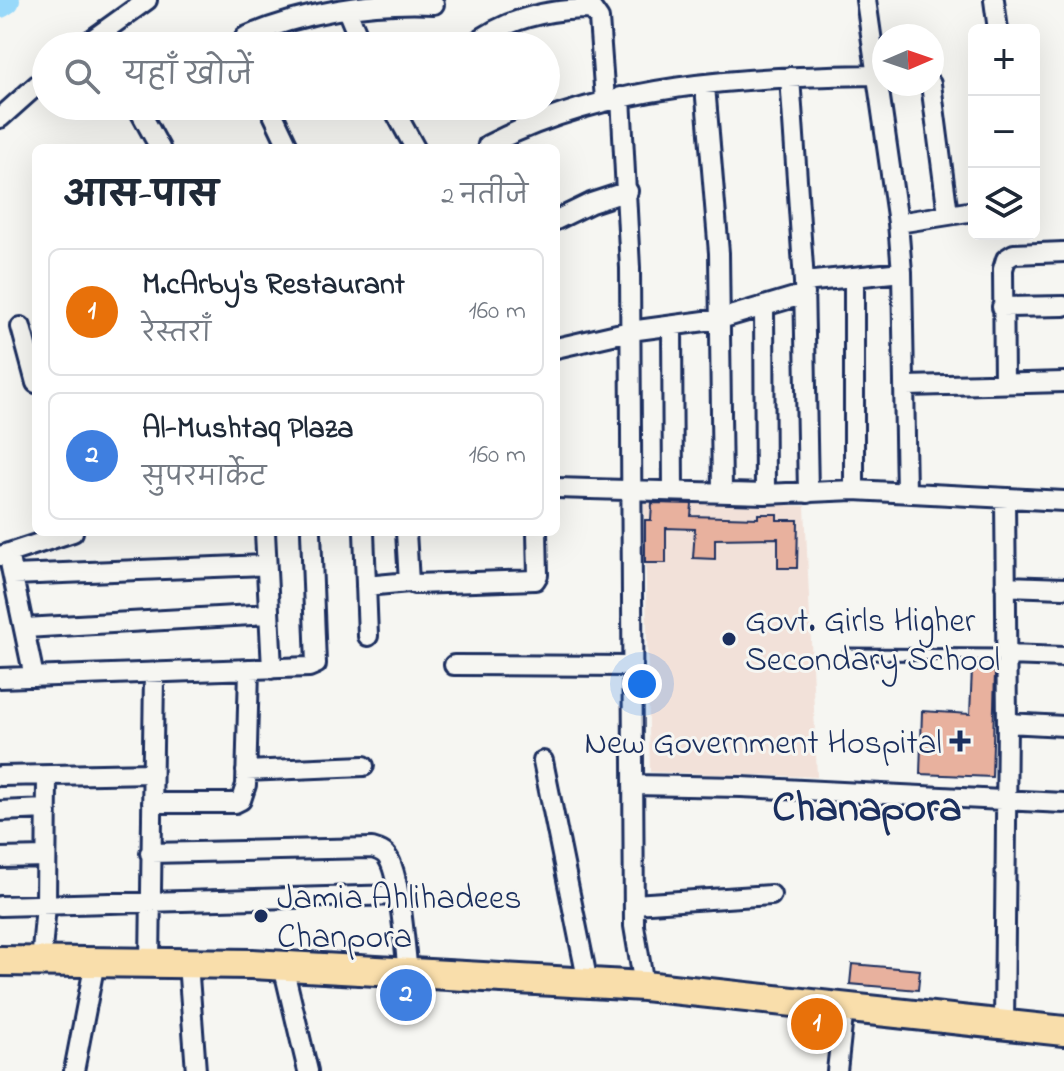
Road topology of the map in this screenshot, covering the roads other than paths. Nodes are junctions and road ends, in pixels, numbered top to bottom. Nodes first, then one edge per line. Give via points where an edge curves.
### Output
1 (147, 0) edge
2 (866, 0) edge
3 (994, 0) edge
4 (434, 4) dead end
5 (347, 10) junction
6 (997, 24) edge
7 (102, 32) edge
8 (257, 32) edge
9 (356, 32) edge
10 (491, 32) edge
11 (872, 38) edge
12 (872, 75) edge
13 (790, 77) junction
14 (705, 86) junction
15 (32, 89) edge
16 (881, 96) edge
17 (933, 96) edge
18 (613, 98) junction
19 (560, 113) edge
20 (0, 118) edge
21 (145, 120) edge
22 (276, 120) edge
23 (400, 120) edge
24 (541, 120) edge
25 (158, 144) edge
26 (287, 144) edge
27 (413, 144) edge
28 (490, 144) edge
29 (628, 191) junction
30 (968, 212) edge
31 (948, 214) junction
32 (560, 218) edge
33 (898, 223) junction
34 (1064, 252) edge
35 (902, 272) junction
36 (854, 277) junction
37 (805, 288) junction
38 (764, 306) junction
39 (1064, 306) edge
40 (1002, 307) junction
41 (720, 319) junction
42 (21, 327) dead end
43 (672, 327) junction
44 (630, 331) junction
45 (560, 347) edge
46 (32, 368) edge
47 (1064, 382) edge
48 (1004, 383) junction
49 (906, 386) junction
50 (560, 488) edge
51 (630, 490) junction
52 (854, 490) junction
53 (673, 491) junction
54 (722, 492) junction
55 (906, 492) junction
56 (808, 493) junction
57 (765, 494) junction
58 (1005, 498) junction
59 (1064, 501) edge
60 (60, 536) edge
61 (265, 536) edge
62 (311, 536) edge
63 (364, 536) edge
64 (406, 536) edge
65 (537, 536) edge
66 (4, 554) edge
67 (266, 565) junction
68 (13, 575) junction
69 (409, 582) junction
70 (366, 586) junction
71 (1005, 586) junction
72 (1064, 588) edge
73 (268, 614) junction
74 (25, 628) junction
75 (368, 636) dead end
76 (848, 654) dead end
77 (1005, 655) junction
78 (1064, 657) edge
79 (454, 665) dead end
80 (633, 666) junction
81 (249, 669) junction
82 (272, 669) junction
83 (154, 674) junction
84 (34, 677) junction
85 (0, 678) edge
86 (1007, 723) junction
87 (1064, 726) edge
88 (543, 761) dead end
89 (364, 766) dead end
90 (246, 771) junction
91 (152, 773) junction
92 (0, 776) edge
93 (47, 776) junction
94 (633, 785) junction
95 (1006, 799) junction
96 (152, 803) junction
97 (1064, 803) edge
98 (46, 809) junction
99 (0, 811) edge
100 (150, 853) junction
101 (46, 857) junction
102 (0, 858) edge
103 (398, 895) junction
104 (771, 895) dead end
105 (150, 903) junction
106 (634, 904) junction
107 (46, 905) junction
108 (0, 906) edge
109 (0, 961) edge
110 (95, 962) junction
111 (41, 963) junction
112 (150, 963) junction
113 (188, 963) junction
114 (283, 966) junction
115 (408, 973) junction
116 (588, 983) junction
117 (644, 986) junction
118 (844, 1007) junction
119 (1004, 1025) junction
120 (1064, 1031) edge
121 (833, 1069) edge
122 (74, 1071) edge
123 (196, 1071) edge
124 (308, 1071) edge

1 - 7 street
2 - 11 street
3 - 6 street
4 - 5 street
5 - 8 street
5 - 9 street
10 - 18 street via 531,16 592,9 599,19
12 - 13 street
13 - 14 street
13 - 37 street
14 - 18 street
14 - 41 street
15 - 20 street
16 - 33 street
17 - 31 street
18 - 19 street
18 - 29 street
21 - 25 street
22 - 26 street
23 - 27 street
24 - 28 street
29 - 32 street
29 - 44 street
30 - 31 street
31 - 33 street
33 - 35 street
34 - 40 street via 1014,254 1006,259
35 - 36 street
35 - 49 street
36 - 37 street
36 - 52 street
37 - 38 street
37 - 56 street
38 - 41 street
38 - 57 street
39 - 40 street
40 - 48 street
41 - 43 street
41 - 54 street
42 - 46 street
43 - 44 street
43 - 53 street
44 - 45 street
44 - 51 street
47 - 48 street
48 - 49 street
49 - 55 street
50 - 51 street
51 - 53 street
51 - 80 street
52 - 55 street
52 - 56 street
53 - 54 street
54 - 57 street
55 - 58 street
56 - 57 street
58 - 59 street
58 - 71 street
60 - 66 street
61 - 67 street
62 - 82 street via 316,664
63 - 70 street
64 - 69 street
65 - 69 street via 535,580
66 - 68 street
67 - 68 street
67 - 73 street
68 - 74 street
69 - 70 street
70 - 75 street
71 - 72 street
71 - 77 street
73 - 74 street
73 - 82 street
74 - 84 street
76 - 77 lane
77 - 78 street
77 - 86 street
79 - 80 street
80 - 94 street
81 - 82 street
81 - 83 street
81 - 90 street
83 - 84 street
83 - 91 street
84 - 85 street
86 - 87 street
86 - 95 street
88 - 116 street
89 - 90 street
90 - 96 street via 245,793 235,803
91 - 93 street
91 - 96 street
92 - 93 street
93 - 98 street
94 - 95 street
94 - 106 street
95 - 97 street
95 - 119 street
96 - 100 street
98 - 99 street
98 - 101 street
100 - 103 street via 372,848 388,856
100 - 105 street
101 - 102 street
101 - 107 street
103 - 105 street
103 - 115 street
104 - 106 street
105 - 107 street
105 - 112 street
106 - 117 street
107 - 108 street
107 - 111 street
109 - 111 main road
110 - 111 main road
110 - 112 main road
110 - 122 street
112 - 113 main road
113 - 114 main road
113 - 123 street
114 - 115 main road
114 - 124 street
115 - 116 main road
116 - 117 main road
117 - 118 main road
118 - 119 main road
118 - 121 street
119 - 120 main road

